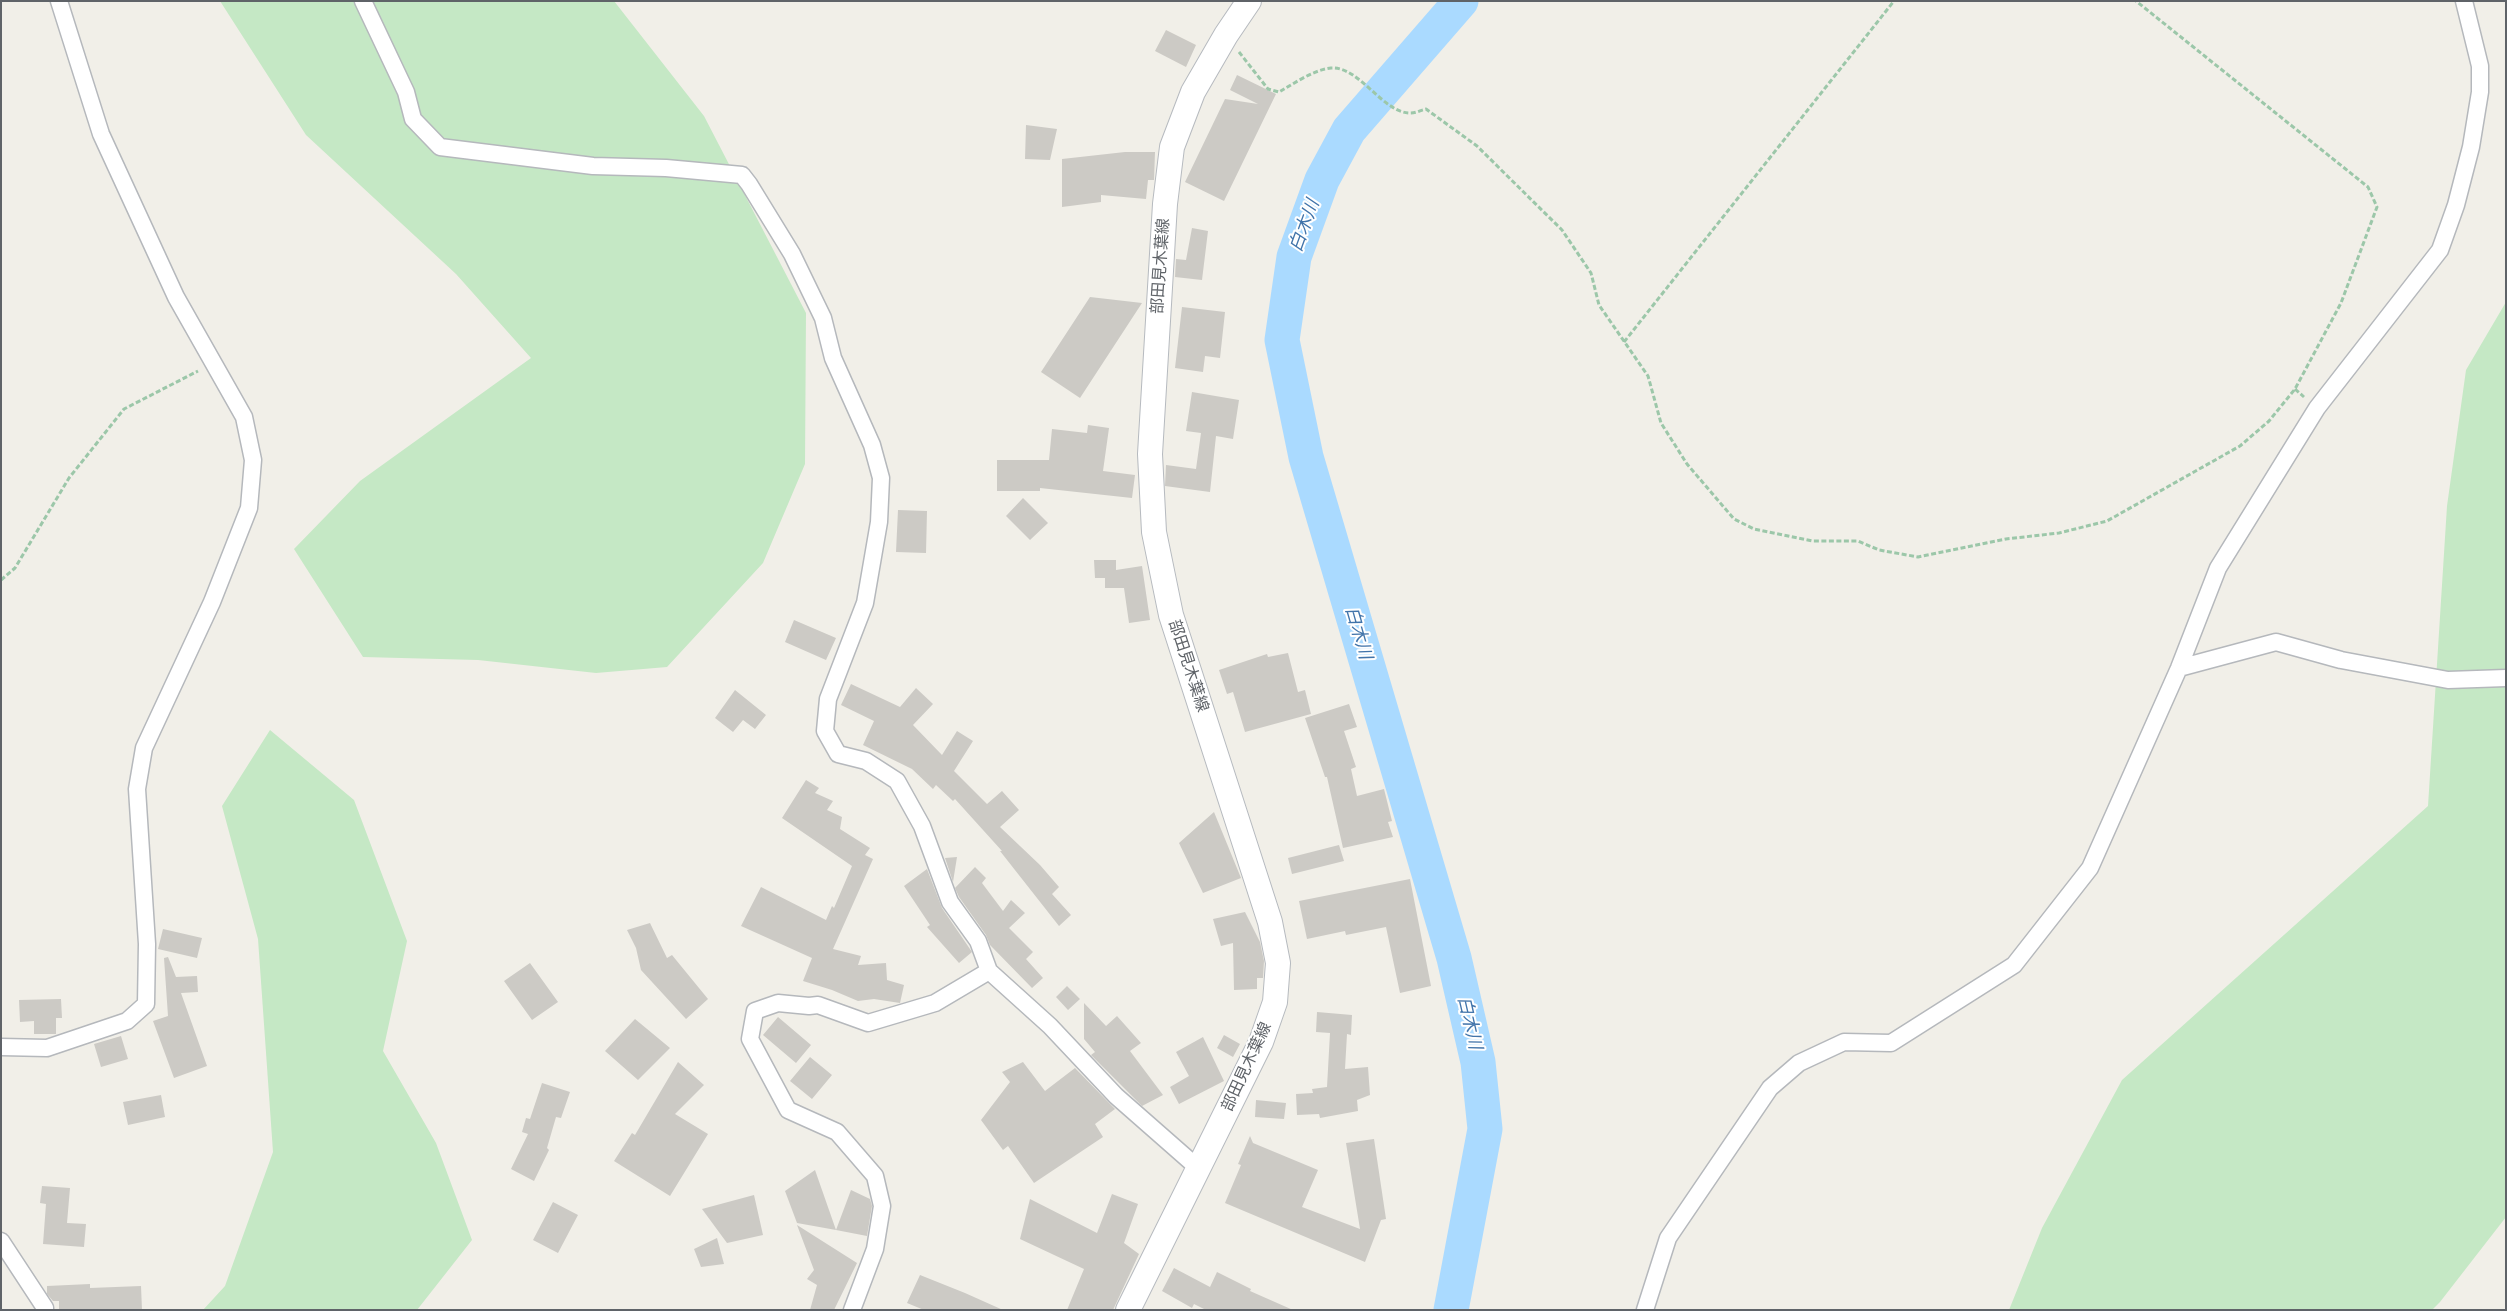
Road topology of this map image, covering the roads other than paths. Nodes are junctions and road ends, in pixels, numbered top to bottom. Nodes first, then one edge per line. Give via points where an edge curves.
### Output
1 (59, 1) edge
2 (363, 1) edge
3 (1249, 1) edge
4 (2464, 1) edge
5 (2179, 668) junction
6 (2506, 678) edge
7 (989, 971) junction
8 (1, 1047) edge
9 (1198, 1168) junction
10 (1, 1241) edge
11 (45, 1308) dead end
12 (852, 1310) edge
13 (1128, 1310) edge
14 (1645, 1310) edge

1 - 8 street via 102,134 176,296 244,417 253,460 249,508 212,602 144,748 137,789 147,944 146,1004 127,1021 47,1048
2 - 7 street via 406,92 413,119 440,148 593,166 742,175 769,214 823,318 833,358 872,445 881,478 879,522 865,603 828,699 824,731 838,754 866,761 897,781 922,826 950,902 978,941
3 - 9 main road, 部田見木葉線 via 1193,92 1172,147 1165,204 1150,454 1154,532 1171,615 1270,922 1278,963 1275,1002 1261,1042
4 - 5 street via 2480,66 2480,92 2469,156 2440,250 2318,408 2260,500 2218,568
5 - 6 street via 2276,642 2341,660 2448,680
5 - 14 street via 2090,868 2014,965 1891,1043 1844,1042 1799,1063 1770,1088 1668,1238
7 - 9 street via 1050,1026 1116,1096
7 - 12 street via 935,1003 868,1023 818,1005 778,1003 755,1011 750,1039 788,1110 837,1132 875,1176 882,1206 875,1249
9 - 13 main road, 部田見木葉線
10 - 11 street

